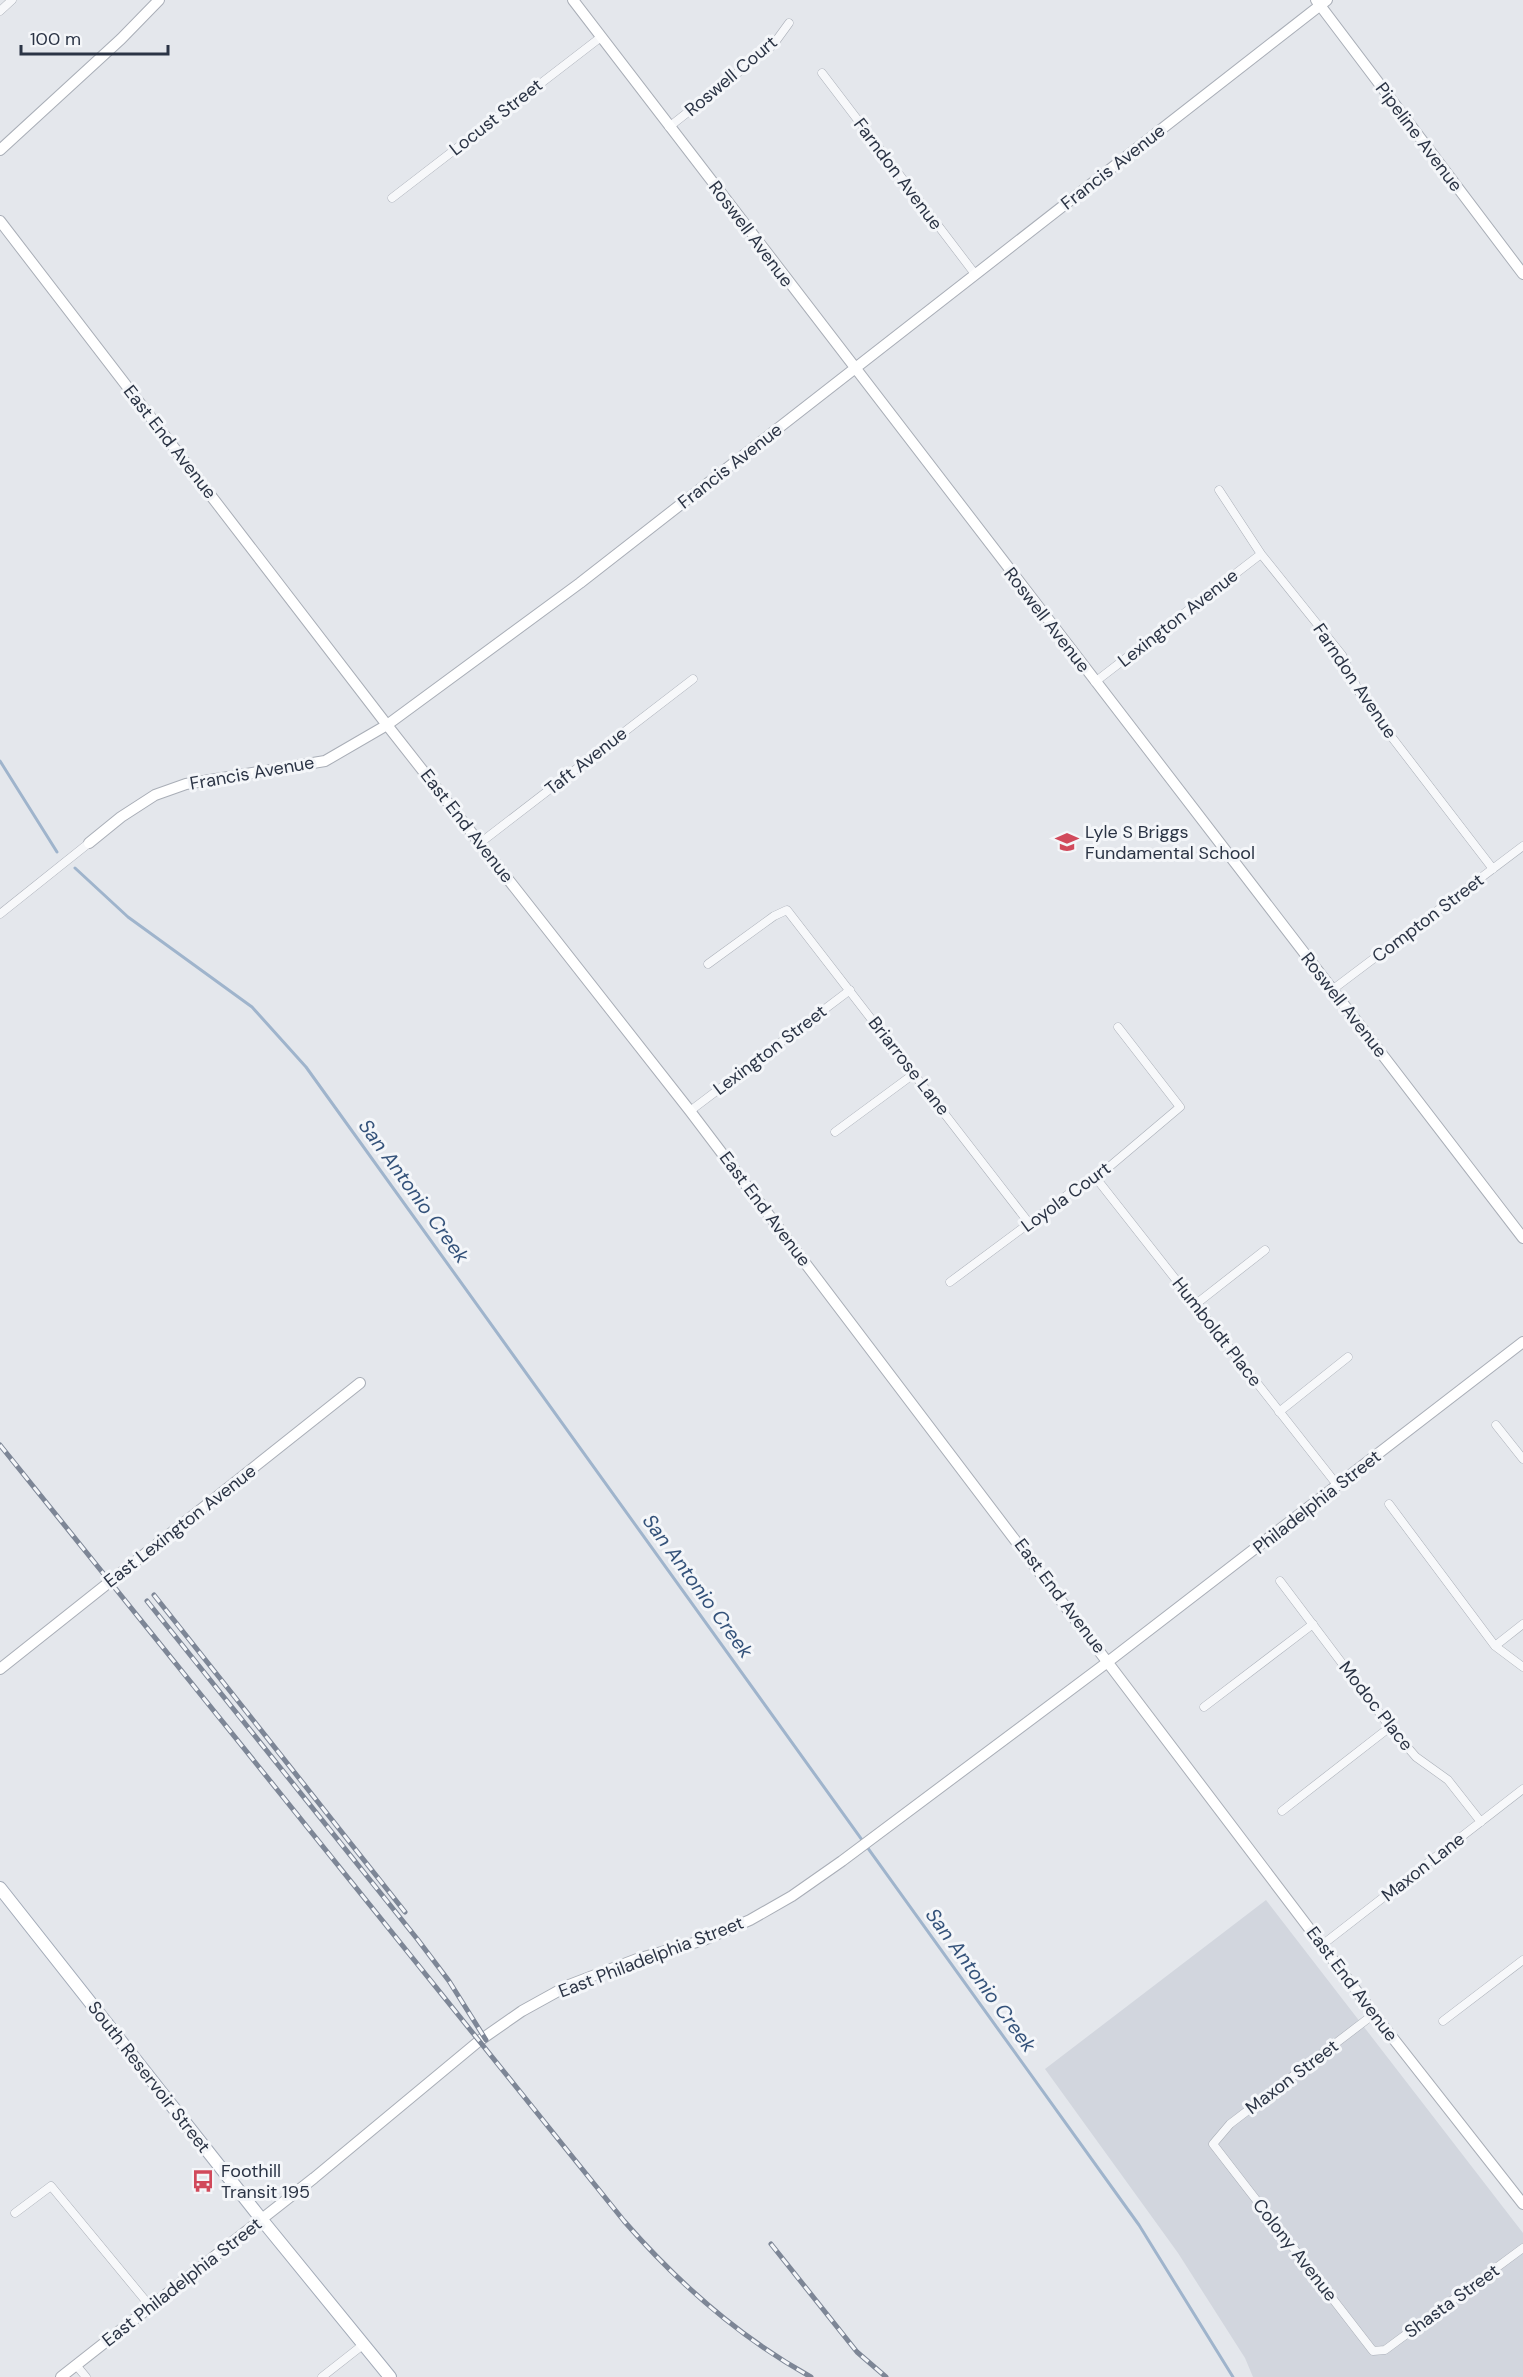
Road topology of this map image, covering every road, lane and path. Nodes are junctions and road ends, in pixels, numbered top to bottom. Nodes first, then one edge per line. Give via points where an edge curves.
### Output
1 (12, 0) edge
2 (159, 0) edge
3 (573, 0) edge
4 (1321, 2) edge
5 (0, 11) edge
6 (789, 23) dead end
7 (601, 37) junction
8 (822, 73) dead end
9 (669, 127) junction
10 (0, 150) edge
11 (392, 198) dead end
12 (0, 221) edge
13 (1523, 273) edge
14 (975, 274) junction
15 (854, 369) junction
16 (1219, 490) dead end
17 (1262, 554) junction
18 (693, 679) dead end
19 (1095, 682) junction
20 (387, 725) junction
21 (88, 843) joint
22 (480, 843) junction
23 (1523, 846) edge
24 (1493, 869) junction
25 (0, 914) edge
26 (708, 964) dead end
27 (850, 990) junction
28 (1332, 990) junction
29 (1118, 1026) dead end
30 (915, 1073) junction
31 (690, 1111) junction
32 (835, 1132) dead end
33 (1096, 1178) junction
34 (1029, 1223) junction
35 (1523, 1238) edge
36 (1265, 1250) dead end
37 (950, 1282) dead end
38 (1196, 1304) junction
39 (1523, 1342) edge
40 (1348, 1357) dead end
41 (360, 1383) dead end
42 (1279, 1412) junction
43 (1496, 1425) dead end
44 (1523, 1460) edge
45 (1338, 1486) junction
46 (1389, 1504) dead end
47 (1280, 1581) dead end
48 (1313, 1624) junction
49 (1523, 1624) edge
50 (1495, 1646) junction
51 (1109, 1661) junction
52 (1523, 1667) edge
53 (0, 1669) edge
54 (1204, 1707) dead end
55 (1390, 1727) junction
56 (1523, 1789) edge
57 (1282, 1811) dead end
58 (1481, 1822) junction
59 (0, 1888) edge
60 (1322, 1945) junction
61 (1523, 1960) edge
62 (1374, 2014) junction
63 (1443, 2021) dead end
64 (1213, 2144) joint
65 (1523, 2204) edge
66 (15, 2213) dead end
67 (262, 2220) junction
68 (1523, 2248) edge
69 (150, 2306) junction
70 (364, 2344) junction
71 (1379, 2352) joint
72 (76, 2365) junction
73 (61, 2377) edge
74 (86, 2377) edge
75 (322, 2377) edge
76 (390, 2377) edge

1 - 5 street
2 - 10 street
3 - 7 street, Roswell Avenue
4 - 13 street, Pipeline Avenue
4 - 14 street, Francis Avenue
6 - 9 street, Roswell Court via 773,45
7 - 9 street, Roswell Avenue
7 - 11 street, Locust Street
8 - 14 street, Farndon Avenue
9 - 15 street, Roswell Avenue
12 - 20 street, East End Avenue
14 - 15 street, Francis Avenue
15 - 19 street, Roswell Avenue
15 - 20 street, Francis Avenue via 580,583
16 - 17 street, Farndon Avenue
17 - 19 street, Lexington Avenue
17 - 24 street, Farndon Avenue via 1342,655 1364,699
18 - 22 street, Taft Avenue
19 - 28 street, Roswell Avenue
20 - 21 street, Francis Avenue via 325,760 186,784 155,795
20 - 22 street, East End Avenue
21 - 25 street
22 - 31 street, East End Avenue
23 - 24 street, Compton Street
24 - 28 street, Compton Street
26 - 27 street, Briarrose Lane via 787,910
27 - 30 street, Briarrose Lane
27 - 31 street, Lexington Street
28 - 35 street, Roswell Avenue
29 - 33 street, Loyola Court via 1180,1107
30 - 32 street
30 - 34 street, Briarrose Lane
31 - 51 street, East End Avenue
33 - 34 street, Loyola Court
33 - 38 street, Humboldt Place
34 - 37 street, Loyola Court
36 - 38 street
38 - 42 street, Humboldt Place
39 - 45 street, Philadelphia Street
40 - 42 street
41 - 53 street, East Lexington Avenue
42 - 45 street, Humboldt Place
43 - 44 street
45 - 51 street, Philadelphia Street
46 - 50 street
47 - 48 street, Modoc Place
48 - 54 street
48 - 55 street, Modoc Place
49 - 50 street
50 - 52 street
51 - 60 street, East End Avenue
51 - 67 street, East Philadelphia Street via 792,1896 704,1940 569,1984 522,2011 479,2041
55 - 57 street
55 - 58 street, Modoc Place via 1416,1758 1448,1780
56 - 58 street, Maxon Lane
58 - 60 street, Maxon Lane
59 - 67 main road, South Reservoir Street
60 - 62 street, East End Avenue
61 - 63 street
62 - 64 street, Maxon Street via 1230,2124
62 - 65 street, East End Avenue
64 - 71 street, Colony Avenue via 1373,2351
66 - 69 street via 51,2186
67 - 69 street, East Philadelphia Street
67 - 70 main road, South Reservoir Street
68 - 71 street, Shasta Street
69 - 72 street, East Philadelphia Street
70 - 75 street
70 - 76 main road, South Reservoir Street
72 - 73 street, East Philadelphia Street
72 - 74 street

